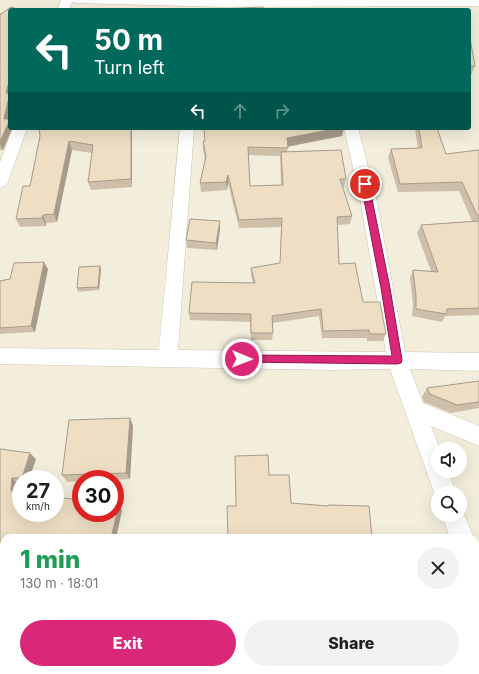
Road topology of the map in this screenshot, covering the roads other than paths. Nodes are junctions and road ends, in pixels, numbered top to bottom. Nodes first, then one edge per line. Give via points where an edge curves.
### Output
1 (77, 0) edge
2 (223, 1) edge
3 (364, 1) edge
4 (479, 2) edge
5 (19, 130) edge
6 (188, 130) edge
7 (351, 130) edge
8 (0, 182) edge
9 (0, 356) edge
10 (168, 358) junction
11 (397, 360) junction
12 (479, 362) edge
13 (414, 409) junction
14 (479, 436) edge
15 (442, 486) edge
16 (456, 522) edge
17 (460, 534) edge

1 - 2 street
2 - 3 street
3 - 4 street
5 - 8 street
6 - 10 street
7 - 11 street via 368,198
9 - 10 street
10 - 11 street
11 - 12 street
11 - 13 street
13 - 14 street
13 - 15 street
16 - 17 street

